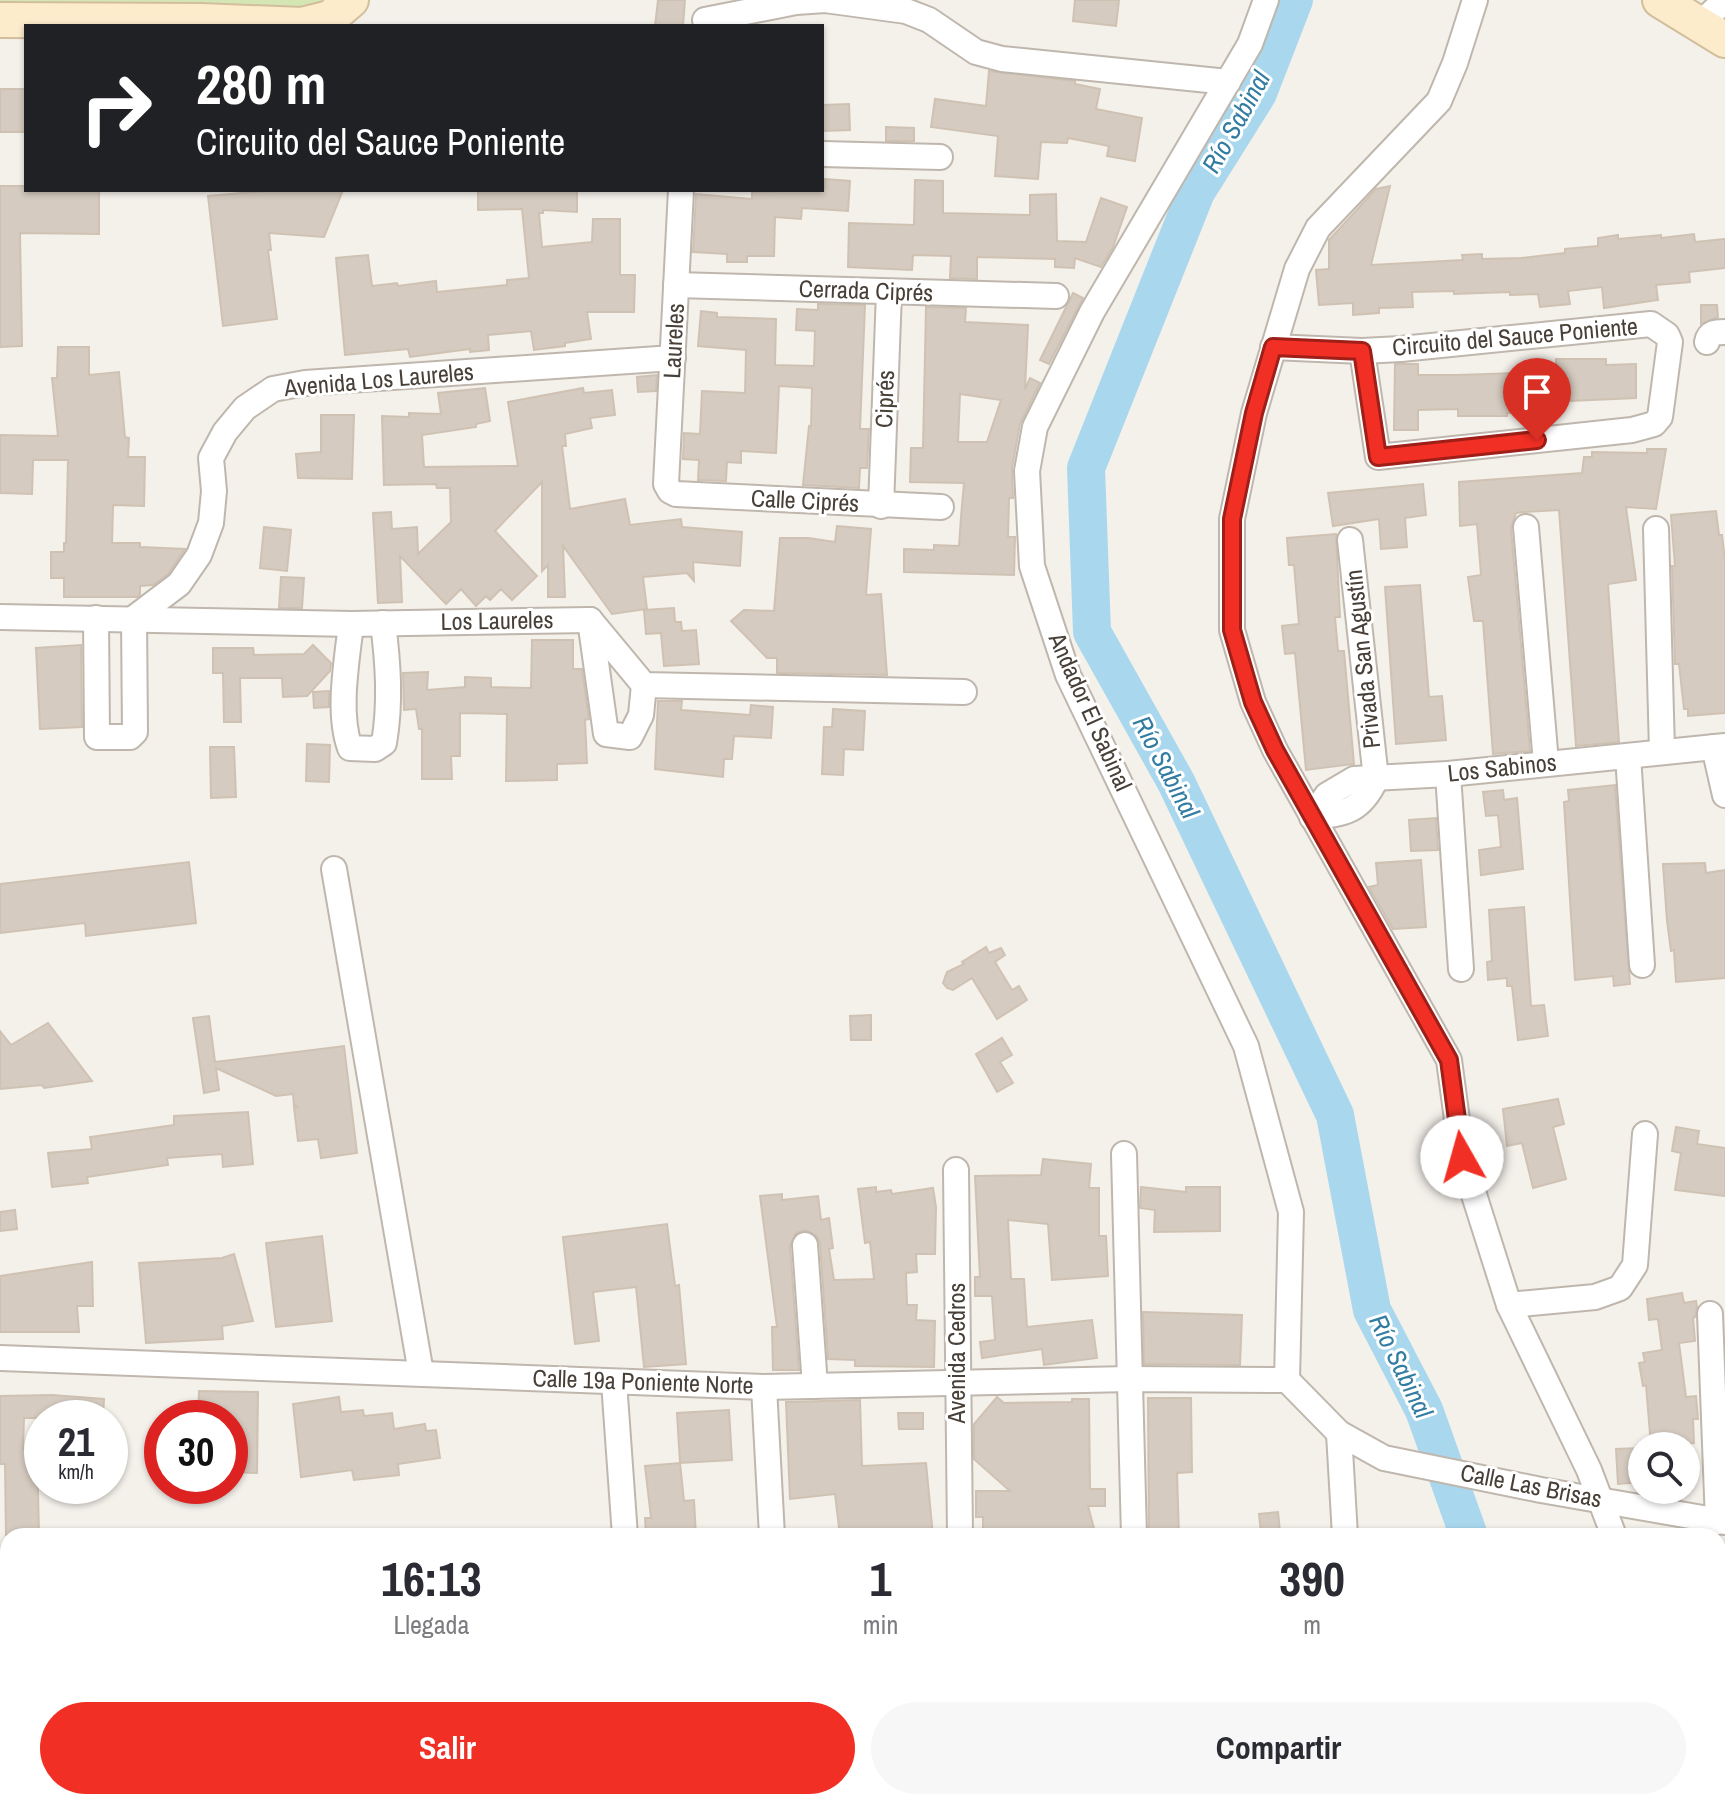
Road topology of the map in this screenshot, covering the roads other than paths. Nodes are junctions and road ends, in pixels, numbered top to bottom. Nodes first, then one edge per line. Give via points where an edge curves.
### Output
1 (351, 0) edge
2 (1266, 0) edge
3 (1475, 0) edge
4 (1660, 0) edge
5 (1725, 0) edge
6 (0, 20) edge
7 (705, 20) dead end
8 (277, 24) edge
9 (306, 24) edge
10 (1712, 32) edge
11 (1228, 82) junction
12 (824, 154) edge
13 (940, 157) dead end
14 (681, 192) edge
15 (676, 285) junction
16 (889, 292) junction
17 (1056, 296) dead end
18 (1273, 347) junction
19 (1362, 351) junction
20 (673, 358) junction
21 (670, 491) joint
22 (881, 506) junction
23 (941, 507) dead end
24 (1526, 527) dead end
25 (1656, 529) dead end
26 (1350, 540) dead end
27 (0, 617) edge
28 (96, 618) junction
29 (134, 618) junction
30 (590, 620) junction
31 (383, 623) junction
32 (351, 624) junction
33 (644, 685) junction
34 (964, 692) dead end
35 (1720, 746) edge
36 (1662, 751) junction
37 (1628, 756) junction
38 (1546, 763) junction
39 (1448, 774) junction
40 (1376, 779) junction
41 (1725, 795) edge
42 (1312, 817) junction
43 (334, 869) dead end
44 (1642, 965) dead end
45 (1461, 969) dead end
46 (1645, 1134) dead end
47 (1124, 1154) dead end
48 (956, 1170) dead end
49 (805, 1245) dead end
50 (1509, 1305) junction
51 (1710, 1314) dead end
52 (0, 1358) edge
53 (421, 1373) junction
54 (1129, 1379) junction
55 (1287, 1380) junction
56 (614, 1382) junction
57 (956, 1383) junction
58 (815, 1386) junction
59 (764, 1387) junction
60 (1339, 1433) junction
61 (1601, 1500) junction
62 (1722, 1522) edge
63 (1692, 1525) edge
64 (624, 1528) edge
65 (772, 1528) edge
66 (960, 1528) edge
67 (1134, 1528) edge
68 (1345, 1528) edge
69 (1611, 1528) edge

1 - 9 main road via 330,18
2 - 11 street, Andador El Sabinal
3 - 18 street via 1439,101 1318,228 1297,269
4 - 10 main road
5 - 10 street
6 - 8 main road
7 - 11 street via 825,0 906,11 976,52 1002,59
11 - 55 street, Andador El Sabinal via 1051,390 1035,427 1027,471 1032,566 1068,675 1246,1046 1291,1212
12 - 13 street
14 - 15 street, Laureles
15 - 16 street, Cerrada Ciprés
15 - 20 street, Laureles
16 - 17 street, Cerrada Ciprés
16 - 22 street, Ciprés
18 - 19 street, Circuito del Sauce Poniente
18 - 42 street via 1232,519 1232,630 1253,702
19 - 19 street, Circuito del Sauce Poniente via 1651,324 1670,342 1660,417 1654,424 1378,457
20 - 21 street, Laureles via 666,484
20 - 29 street, Avenida Los Laureles via 273,389 245,408 211,458 211,523 199,555 179,584
21 - 22 street, Calle Ciprés
22 - 23 street, Calle Ciprés
24 - 38 street
25 - 36 street
26 - 40 street, Privada San Agustín
27 - 28 street, Los Laureles
28 - 29 street, Los Laureles
28 - 29 street via 96,732 102,739 135,732
29 - 32 street, Los Laureles
30 - 31 street, Los Laureles
30 - 33 street
30 - 33 street via 606,734 630,737 641,715
31 - 32 street, Los Laureles
31 - 32 street via 388,715 384,743 375,749 350,748 348,743 344,715
33 - 34 street
35 - 36 street, Los Sabinos
35 - 41 street
36 - 37 street, Los Sabinos
37 - 38 street, Los Sabinos
37 - 44 street
38 - 39 street, Los Sabinos
39 - 40 street, Los Sabinos
39 - 45 street
40 - 42 street, Los Sabinos via 1354,779 1327,795
42 - 50 street via 1449,1060 1462,1157
43 - 53 street
46 - 50 street via 1635,1265 1620,1288 1595,1297
47 - 54 street
48 - 57 street, Avenida Cedros
49 - 58 street
50 - 61 street
51 - 62 street
52 - 53 street, Calle 19a Poniente Norte
53 - 56 street, Calle 19a Poniente Norte
54 - 55 street, Calle 19a Poniente Norte
54 - 57 street, Calle 19a Poniente Norte
54 - 67 street
55 - 60 street
56 - 59 street, Calle 19a Poniente Norte
56 - 64 street
57 - 58 street, Calle 19a Poniente Norte
57 - 66 street, Avenida Cedros
58 - 59 street, Calle 19a Poniente Norte
59 - 65 street
60 - 61 street, Calle Las Brisas via 1384,1458
60 - 68 street
61 - 63 street, Calle Las Brisas
61 - 69 street
62 - 63 street, Calle Las Brisas

